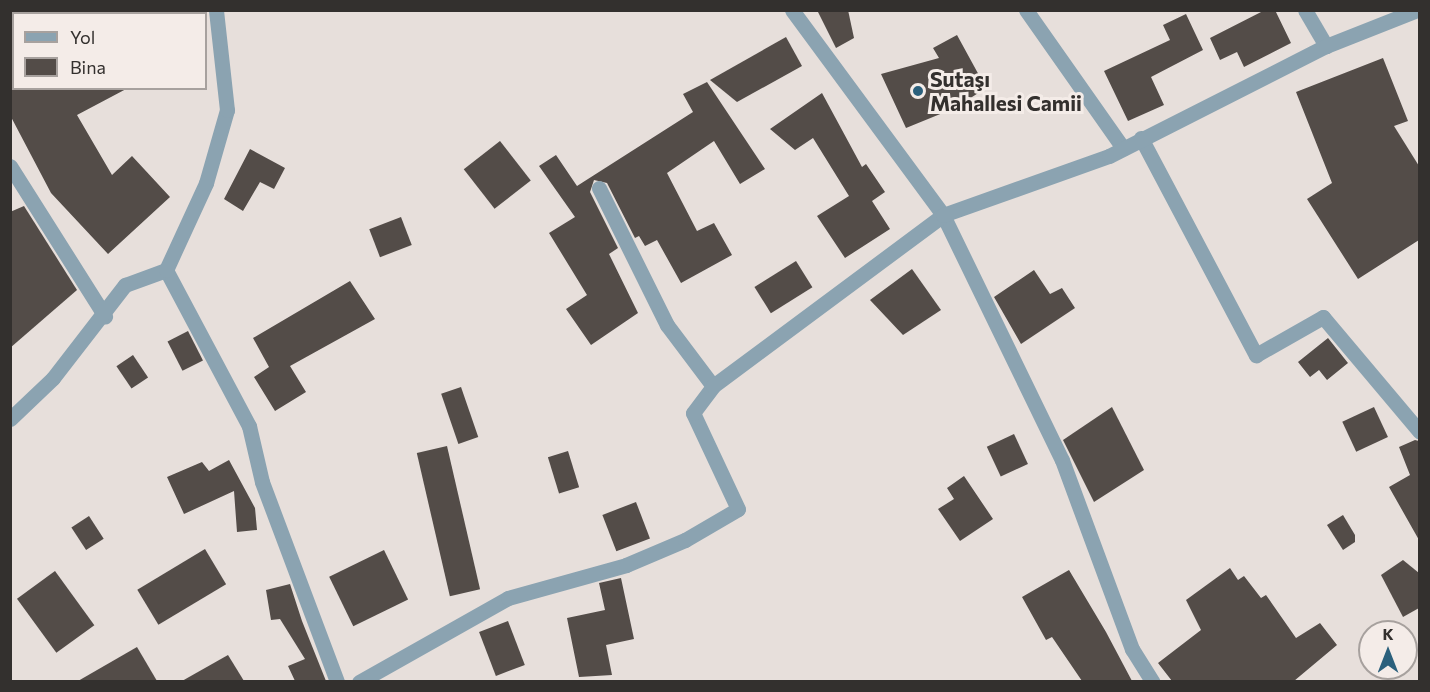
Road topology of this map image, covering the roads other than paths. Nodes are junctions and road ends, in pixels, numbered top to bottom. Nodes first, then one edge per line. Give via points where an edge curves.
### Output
1 (216, 10) edge
2 (792, 10) edge
3 (1026, 10) edge
4 (1305, 10) edge
5 (1417, 10) edge
6 (1326, 45) junction
7 (1141, 138) junction
8 (1123, 148) junction
9 (10, 166) edge
10 (599, 188) dead end
11 (943, 215) junction
12 (166, 270) junction
13 (105, 316) junction
14 (713, 386) junction
15 (10, 419) edge
16 (1419, 432) edge
17 (337, 681) edge
18 (359, 681) edge
19 (1153, 681) edge

1 - 12 street via 227,110 206,183
2 - 11 street
3 - 8 street
4 - 6 street
5 - 6 street
6 - 7 street
7 - 8 street
7 - 16 street via 1256,355 1323,317
8 - 11 street
9 - 13 street
10 - 14 street via 667,325
11 - 14 street
11 - 19 street via 1062,460 1132,649
12 - 13 street via 125,285
12 - 17 street via 249,426 262,482
13 - 15 street
14 - 18 street via 693,413 738,508 685,540 626,565 508,598

